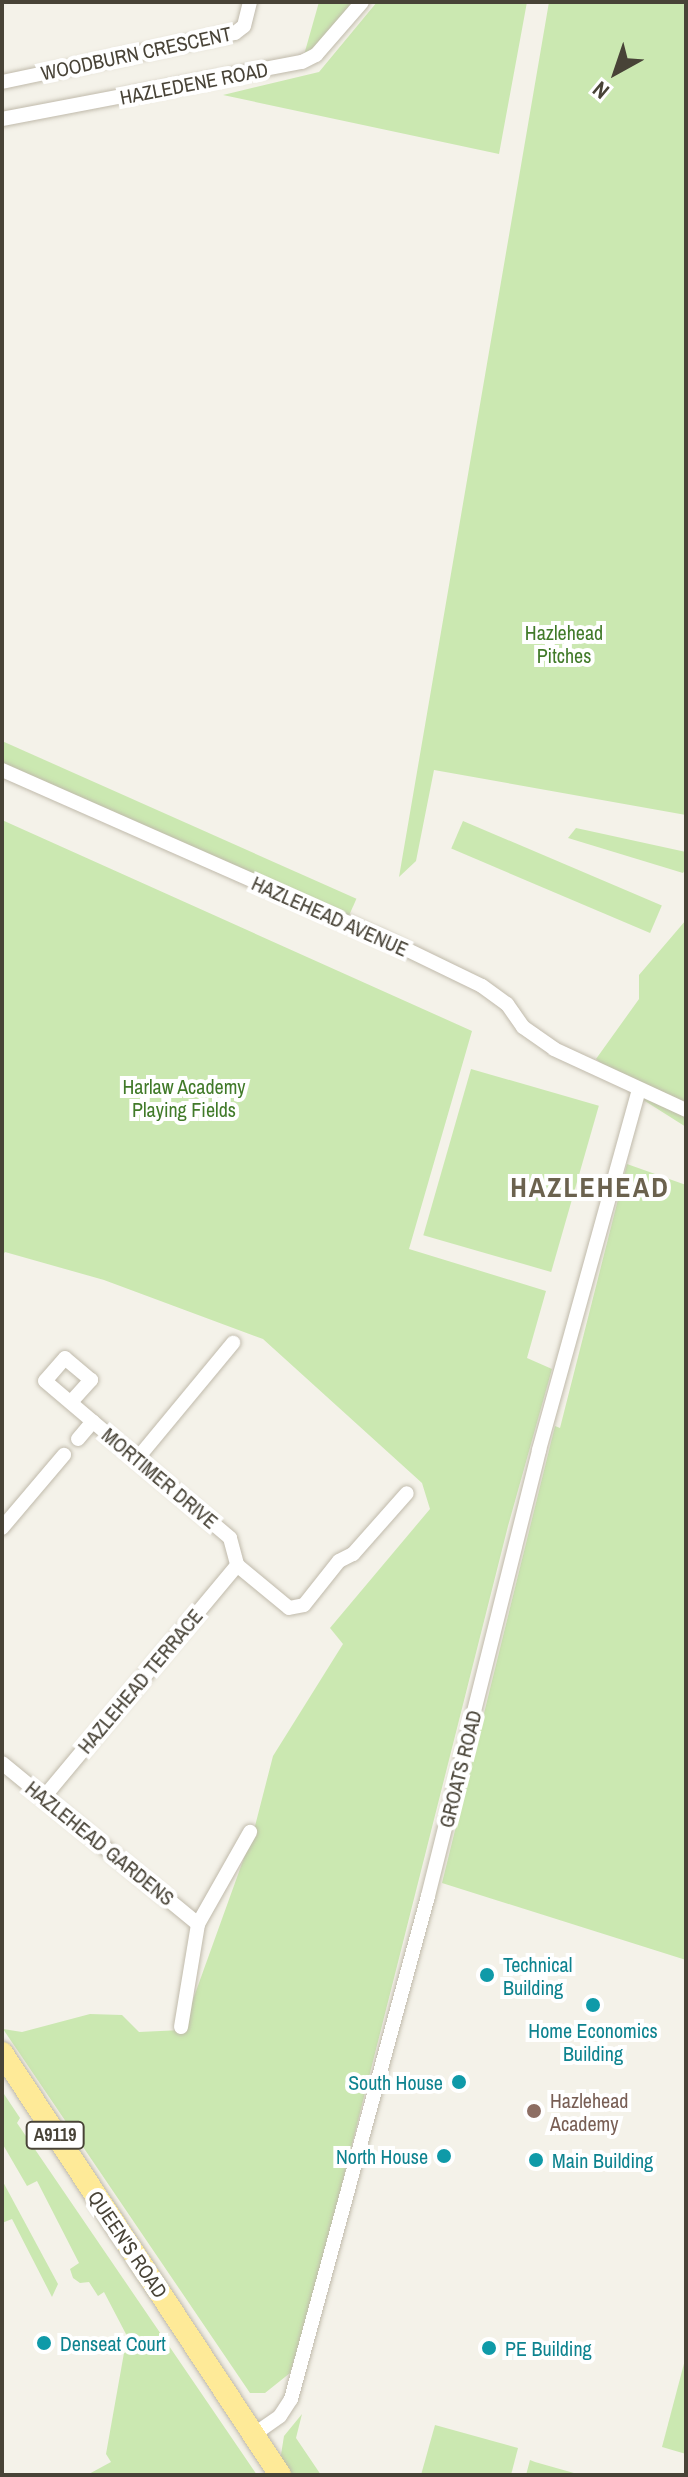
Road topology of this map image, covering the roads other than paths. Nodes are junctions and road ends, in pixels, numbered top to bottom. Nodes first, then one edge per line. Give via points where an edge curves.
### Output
1 (250, 2) edge
2 (362, 2) edge
3 (2, 82) edge
4 (2, 119) edge
5 (2, 770) edge
6 (639, 1090) junction
7 (686, 1110) edge
8 (233, 1343) dead end
9 (71, 1402) dead end
10 (93, 1421) junction
11 (78, 1439) dead end
12 (64, 1455) dead end
13 (137, 1459) junction
14 (407, 1493) dead end
15 (2, 1528) edge
16 (237, 1565) junction
17 (2, 1763) edge
18 (44, 1797) junction
19 (250, 1832) dead end
20 (198, 1924) junction
21 (181, 2027) dead end
22 (2, 2053) edge
23 (256, 2433) junction
24 (280, 2475) edge

1 - 3 street, WOODBURN CRESCENT via 244,26 235,33
2 - 4 street, HAZLEDENE ROAD via 316,55 302,62
5 - 6 street, HAZLEHEAD AVENUE via 482,986 554,1049
6 - 7 street, HAZLEHEAD AVENUE
6 - 23 street, GROATS ROAD via 539,1450 428,1896 291,2399 280,2416
8 - 13 street
9 - 10 street, MORTIMER DRIVE
10 - 11 street
10 - 13 street, MORTIMER DRIVE
12 - 15 street
13 - 16 street, MORTIMER DRIVE via 230,1538
14 - 16 street, MORTIMER DRIVE via 296,1609
16 - 18 street, HAZLEHEAD TERRACE
17 - 18 street, HAZLEHEAD GARDENS
18 - 20 street, HAZLEHEAD GARDENS
19 - 20 street
20 - 21 street
22 - 23 main road, QUEEN'S ROAD / A9119
23 - 24 main road, A9119

